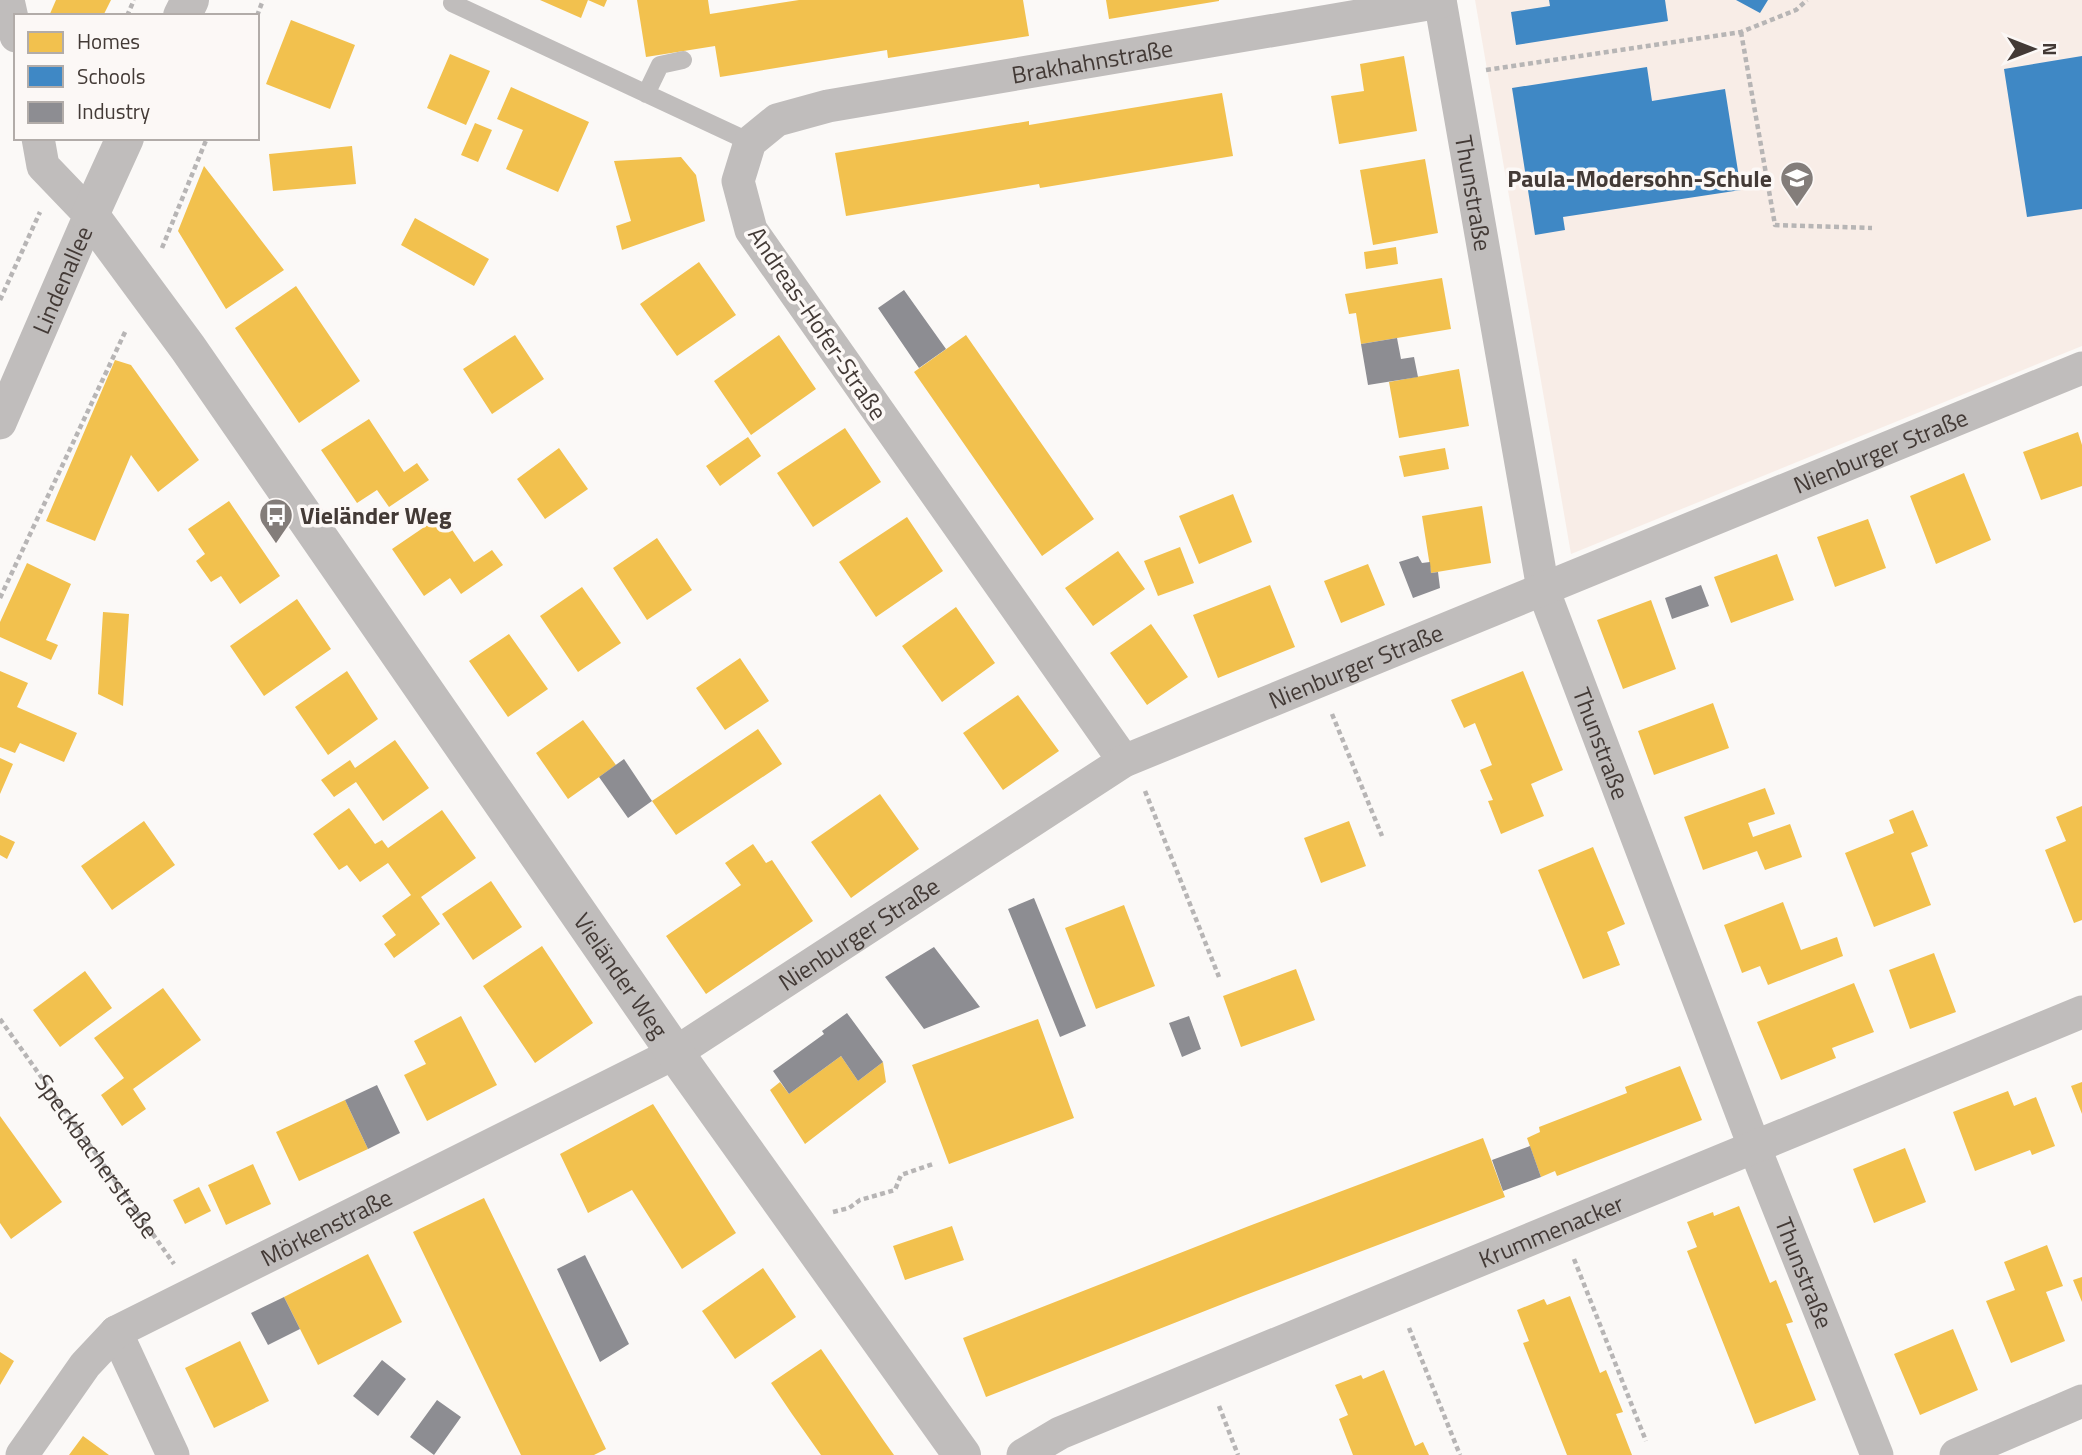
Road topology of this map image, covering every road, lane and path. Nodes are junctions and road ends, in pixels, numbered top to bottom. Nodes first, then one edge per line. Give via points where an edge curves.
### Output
1 (8, 0) edge
2 (1807, 0) edge
3 (1440, 1) edge
4 (452, 3) dead end
5 (14, 27) edge
6 (1741, 32) junction
7 (683, 60) dead end
8 (1453, 76) junction
9 (646, 93) junction
10 (38, 140) edge
11 (124, 140) edge
12 (206, 140) edge
13 (750, 142) junction
14 (56, 179) junction
15 (90, 215) junction
16 (1872, 228) dead end
17 (146, 288) junction
18 (0, 300) edge
19 (2082, 368) edge
20 (0, 422) edge
21 (1543, 589) junction
22 (0, 598) edge
23 (1319, 681) junction
24 (1128, 759) junction
25 (1382, 836) dead end
26 (1219, 977) dead end
27 (2082, 1012) edge
28 (0, 1019) edge
29 (675, 1053) junction
30 (1754, 1146) junction
31 (933, 1164) dead end
32 (796, 1224) junction
33 (1561, 1226) junction
34 (195, 1294) junction
35 (1396, 1294) junction
36 (116, 1332) junction
37 (1206, 1373) junction
38 (2082, 1401) edge
39 (1646, 1441) dead end
40 (22, 1455) edge
41 (173, 1455) edge
42 (962, 1455) edge
43 (1023, 1455) edge
44 (1238, 1455) edge
45 (1460, 1455) edge
46 (1877, 1455) edge
47 (1955, 1455) edge

1 - 5 street
2 - 6 path via 1796,10
3 - 8 street, Thunstraße
3 - 13 street, Brakhahnstraße via 828,106 777,120
4 - 9 lane
6 - 8 path
6 - 16 path via 1775,225
7 - 9 lane via 660,65
8 - 21 street, Thunstraße
9 - 13 lane
10 - 14 street via 43,166
11 - 15 street, Lindenallee
12 - 17 path
13 - 24 street, Andreas-Hofer-Straße via 738,181 751,230
14 - 15 street
14 - 18 path
15 - 17 street, Vieländer Weg
15 - 20 street, Lindenallee
17 - 22 path
17 - 29 street, Vieländer Weg
19 - 21 street, Nienburger Straße
21 - 23 street, Nienburger Straße
21 - 30 street, Thunstraße
23 - 24 street, Nienburger Straße
23 - 25 path
24 - 26 path
24 - 29 street, Nienburger Straße
27 - 30 street, Krummenacker
28 - 34 path, Speckbacherstraße
29 - 32 street, Vieländer Weg
29 - 34 street, Mörkenstraße
30 - 33 street, Krummenacker
30 - 46 street, Thunstraße
31 - 32 path via 901,1175 895,1190
32 - 42 street, Vieländer Weg
33 - 35 street, Krummenacker
33 - 39 path
34 - 36 street, Mörkenstraße
35 - 37 street, Krummenacker
35 - 45 path
36 - 40 street, Mörkenstraße via 85,1365
36 - 41 street
37 - 43 street, Krummenacker via 1060,1433
37 - 44 path
38 - 47 street

